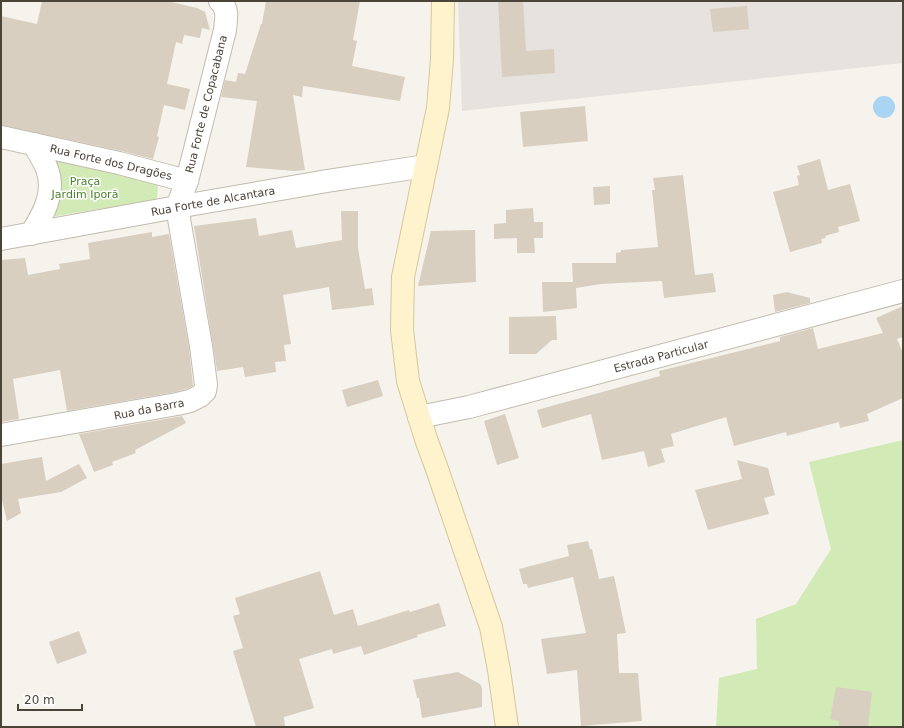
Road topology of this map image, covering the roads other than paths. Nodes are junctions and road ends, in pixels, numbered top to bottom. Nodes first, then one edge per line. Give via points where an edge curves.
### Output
1 (220, 1) edge
2 (443, 1) edge
3 (1, 136) edge
4 (34, 144) junction
5 (426, 166) junction
6 (187, 181) junction
7 (177, 207) junction
8 (31, 234) junction
9 (1, 239) edge
10 (903, 291) edge
11 (419, 417) junction
12 (1, 435) edge
13 (507, 727) edge

1 - 6 street, Rua Forte de Copacabana via 227,12 225,30
2 - 5 main road via 438,108
3 - 4 street, Rua Forte dos Dragões
4 - 6 street, Rua Forte dos Dragões
4 - 8 street, Rua Forte dos Dragões via 48,170 49,196 44,214
5 - 7 street, Rua Forte de Alcantara
5 - 11 main road via 403,277 402,330 408,381
6 - 7 street, Rua Forte de Copacabana
7 - 8 street, Rua Forte de Alcantara
7 - 12 street, Rua da Barra via 201,346 205,391 190,401 177,404
8 - 9 street, Rua Forte de Alcantara
10 - 11 street, Estrada Particular via 469,407
11 - 13 main road via 491,627

